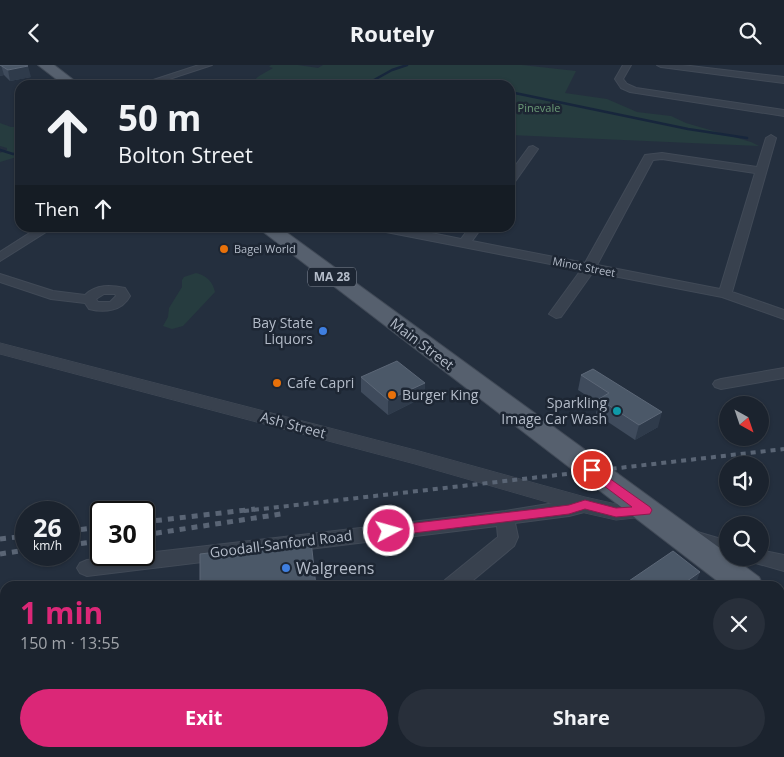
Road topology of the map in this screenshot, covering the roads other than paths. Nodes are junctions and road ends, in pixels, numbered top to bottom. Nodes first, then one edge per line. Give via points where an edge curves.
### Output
1 (45, 65) edge
2 (208, 65) edge
3 (627, 65) edge
4 (661, 65) edge
5 (742, 65) edge
6 (737, 75) junction
7 (66, 80) edge
8 (158, 80) edge
9 (784, 80) edge
10 (784, 113) edge
11 (771, 138) dead end
12 (533, 149) dead end
13 (762, 171) junction
14 (515, 174) edge
15 (40, 232) edge
16 (273, 232) edge
17 (407, 232) edge
18 (472, 232) edge
19 (464, 243) junction
20 (0, 257) edge
21 (588, 268) junction
22 (0, 278) edge
23 (726, 295) junction
24 (89, 299) dead end
25 (556, 314) dead end
26 (784, 315) edge
27 (0, 348) edge
28 (784, 373) edge
29 (721, 384) dead end
30 (614, 487) junction
31 (585, 505) junction
32 (646, 510) junction
33 (505, 518) junction
34 (676, 533) junction
35 (719, 545) edge
36 (769, 559) edge
37 (784, 563) edge
38 (87, 568) dead end
39 (458, 581) edge
40 (740, 581) edge

1 - 7 main road
2 - 8 street
3 - 10 street via 620,82 639,92
4 - 6 street
5 - 6 street
6 - 9 street
11 - 13 street
12 - 14 street
13 - 21 street via 653,156 648,158
13 - 23 street
15 - 20 street
16 - 30 main road, Main Street / MA 28
17 - 19 street, Minot Street
18 - 19 street
19 - 21 street, Minot Street
21 - 23 street, Minot Street
21 - 25 street
22 - 24 street via 51,295
23 - 26 street, Minot Street
27 - 31 street, Ash Street
28 - 29 street
30 - 31 street
30 - 32 main road, Main Street / MA 28
31 - 32 street, Ash Street via 616,513
31 - 33 street, Goodall-Sanford Road
32 - 34 main road, Main Street / MA 28
33 - 38 street, Goodall-Sanford Road
33 - 39 street via 507,541
34 - 35 street
34 - 40 main road, Main Street / MA 28
36 - 37 street

